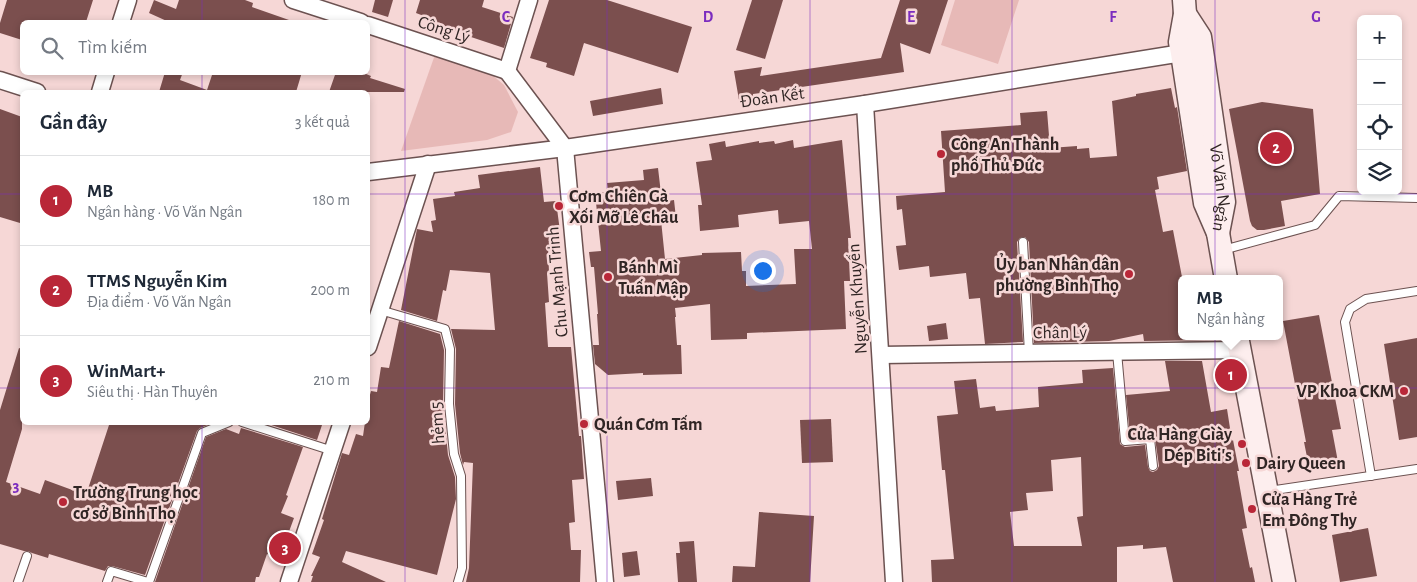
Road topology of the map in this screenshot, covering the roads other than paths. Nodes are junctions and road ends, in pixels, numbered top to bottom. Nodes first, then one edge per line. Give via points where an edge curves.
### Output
1 (128, 0) edge
2 (293, 0) edge
3 (530, 0) edge
4 (1185, 7) edge
5 (122, 20) edge
6 (355, 20) edge
7 (370, 26) edge
8 (1182, 53) junction
9 (507, 71) junction
10 (105, 75) edge
11 (0, 80) edge
12 (31, 90) edge
13 (101, 90) edge
14 (865, 104) junction
15 (565, 148) junction
16 (428, 164) junction
17 (370, 172) edge
18 (1417, 198) edge
19 (1219, 241) junction
20 (1023, 242) dead end
21 (1225, 275) edge
22 (1417, 291) edge
23 (380, 310) junction
24 (370, 342) edge
25 (1238, 343) edge
26 (1118, 352) junction
27 (1029, 353) junction
28 (881, 355) junction
29 (222, 425) edge
30 (251, 425) edge
31 (341, 425) edge
32 (333, 451) junction
33 (1153, 466) dead end
34 (1417, 468) edge
35 (1371, 476) junction
36 (1266, 491) junction
37 (27, 556) dead end
38 (18, 582) edge
39 (108, 582) edge
40 (148, 582) edge
41 (290, 582) edge
42 (458, 582) edge
43 (606, 582) edge
44 (894, 582) edge
45 (1284, 582) edge

1 - 5 street
2 - 6 street
3 - 9 street
4 - 8 main road, Võ Văn Ngân via 1180,42
4 - 19 main road, Võ Văn Ngân via 1202,46 1224,202
7 - 9 street, Công Lý
8 - 14 street, Đoàn Kết
8 - 19 main road, Võ Văn Ngân via 1205,203
9 - 15 street
10 - 13 street
11 - 12 street
14 - 15 street, Đoàn Kết
14 - 28 street, Nguyễn Khuyến
15 - 16 street, Đoàn Kết
15 - 43 street, Chu Mạnh Trinh
16 - 17 street, Đoàn Kết
16 - 23 street
18 - 19 lane via 1339,196 1315,225
19 - 21 main road, Võ Văn Ngân
20 - 27 lane
22 - 35 lane via 1366,300 1350,309 1345,322
23 - 24 street
23 - 42 lane, hẻm 5 via 445,329 450,349 449,404 454,454 462,476 462,568
25 - 26 street, Chân Lý
25 - 36 main road
26 - 27 street, Chân Lý
26 - 33 lane via 1126,441 1150,439
27 - 28 street, Chân Lý
28 - 44 street, Nguyễn Khuyến
29 - 40 lane via 202,433
30 - 32 lane
31 - 32 street
32 - 41 street
34 - 35 lane
35 - 36 lane
36 - 45 main road
37 - 38 lane
39 - 40 lane via 111,571

